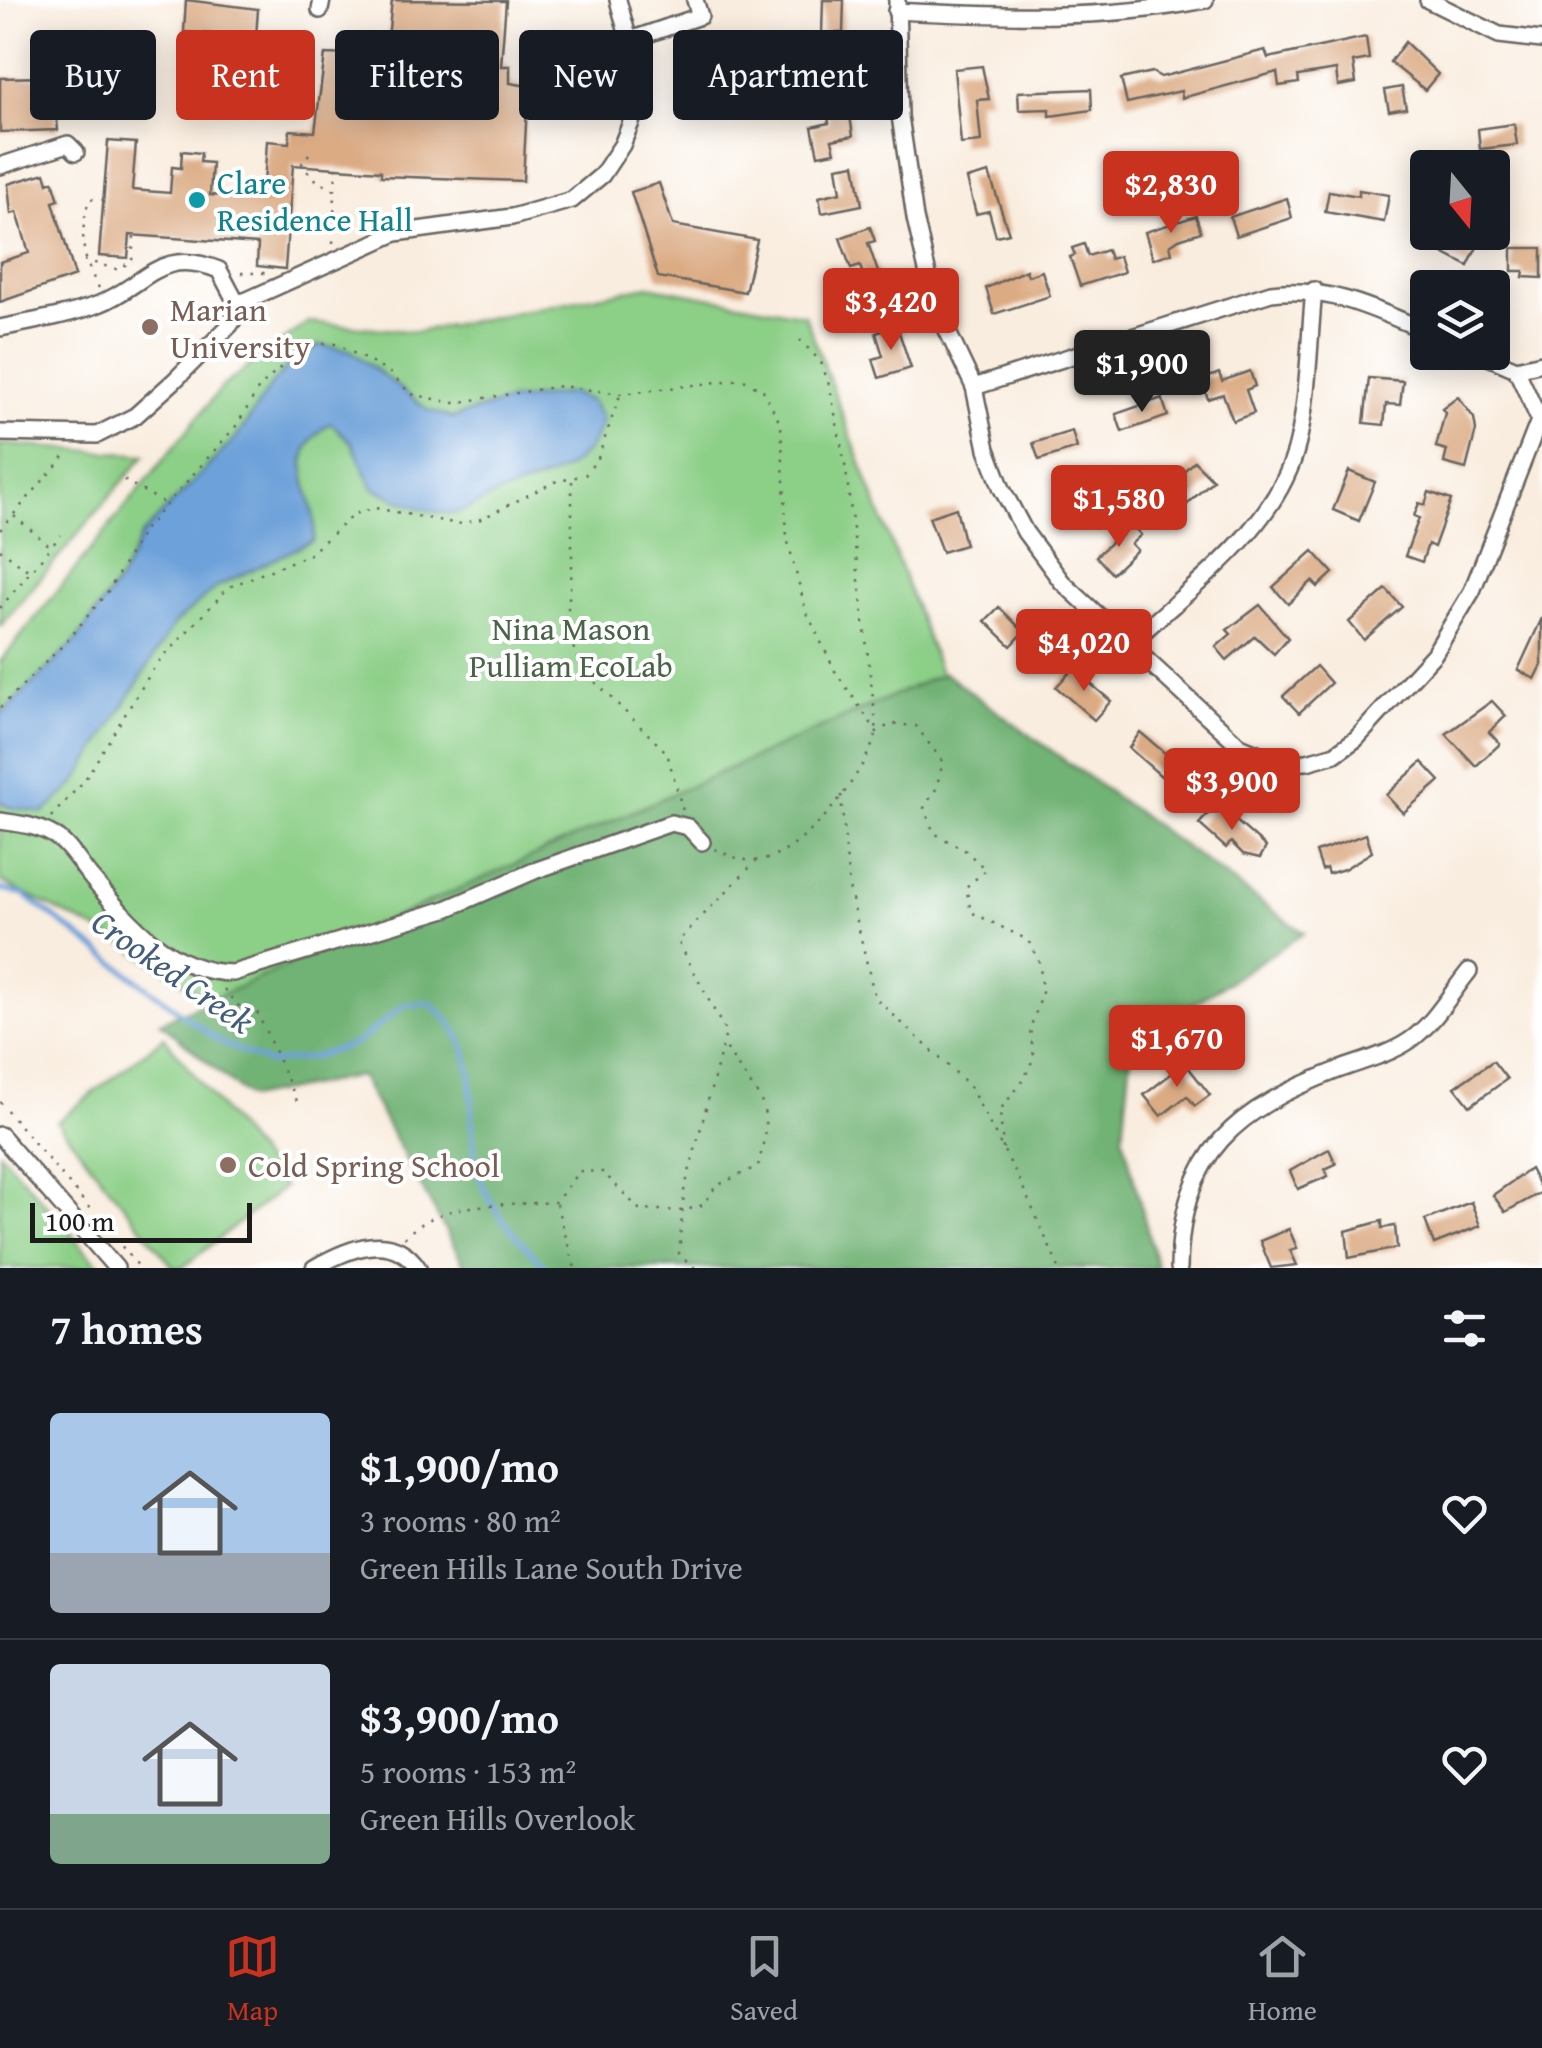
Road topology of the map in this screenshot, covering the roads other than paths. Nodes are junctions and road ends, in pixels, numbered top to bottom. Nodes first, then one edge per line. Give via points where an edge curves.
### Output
1 (618, 0) edge
2 (695, 0) edge
3 (1205, 0) edge
4 (1428, 0) edge
5 (896, 5) edge
6 (627, 30) edge
7 (653, 32) edge
8 (1542, 40) edge
9 (630, 120) edge
10 (76, 152) dead end
11 (0, 166) edge
12 (1314, 290) junction
13 (245, 300) junction
14 (1410, 325) edge
15 (0, 328) edge
16 (1542, 363) edge
17 (1510, 366) edge
18 (1516, 369) junction
19 (974, 387) junction
20 (1540, 416) edge
21 (0, 433) edge
22 (1130, 644) junction
23 (0, 820) edge
24 (702, 842) road end
25 (1468, 971) dead end
26 (0, 1135) edge
27 (420, 1266) edge
28 (116, 1268) edge
29 (314, 1268) edge
30 (1179, 1268) edge

1 - 6 street
2 - 7 street via 700,16
3 - 5 street via 1069,18
4 - 8 street via 1488,31
5 - 19 street via 900,116 918,235 940,319
9 - 13 street via 602,176 572,200 512,217 396,233
10 - 11 street via 68,144
12 - 14 street
12 - 19 street via 1259,295
12 - 22 street via 1301,430 1284,483 1252,528
13 - 15 street via 236,302 219,270 196,260 157,266 103,302
13 - 21 street via 230,325 135,416 98,435
16 - 18 street
17 - 18 street
18 - 20 street
19 - 22 street via 992,463 1024,532 1062,582
20 - 22 street via 1472,591 1440,645 1352,743 1323,759 1288,763 1240,746
23 - 24 street via 62,840 167,954 220,973 361,937 670,824 688,827
25 - 30 street via 1410,1041 1286,1090 1240,1120 1212,1150 1193,1187
26 - 28 street
27 - 29 street via 396,1246 356,1249

